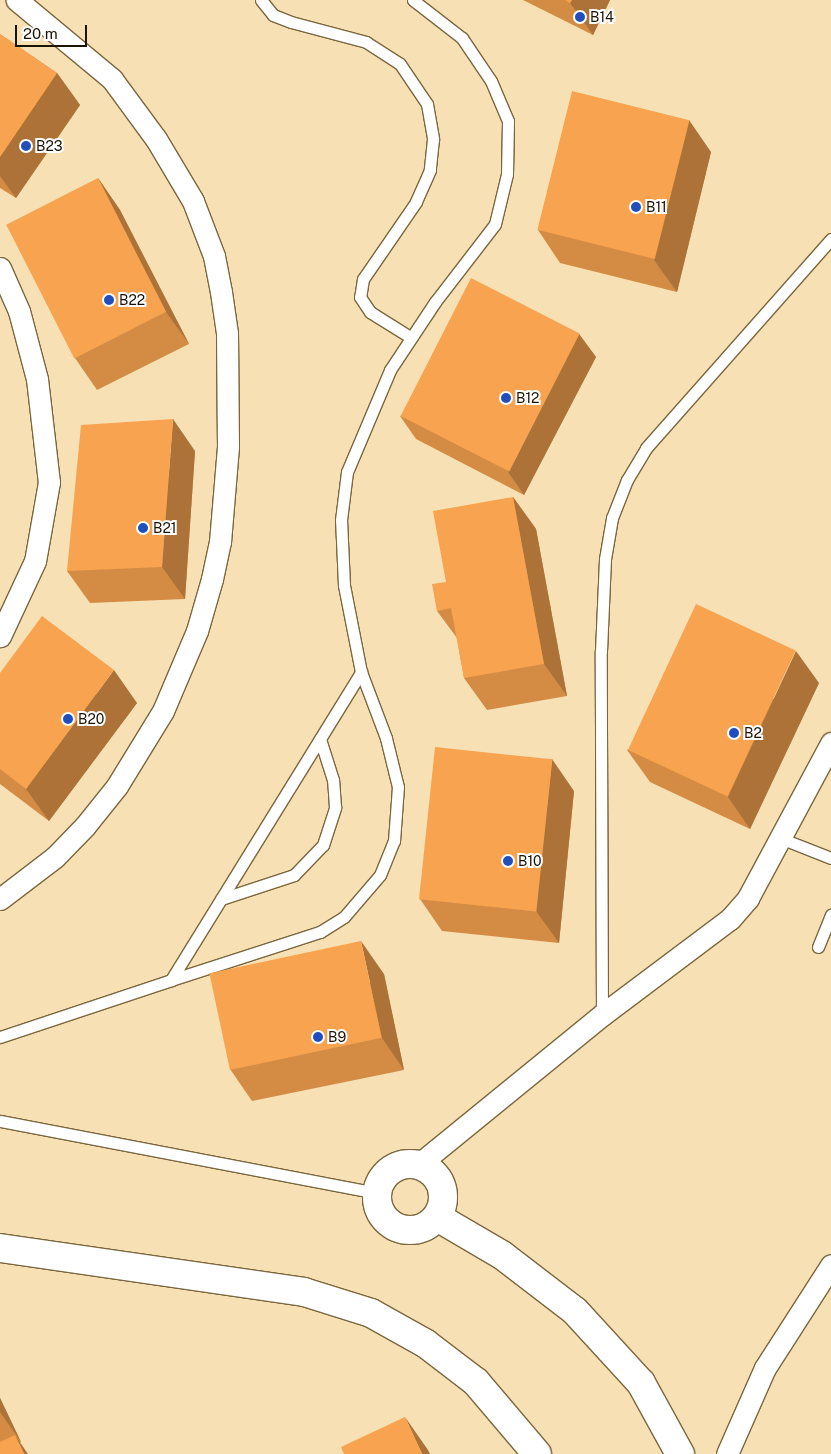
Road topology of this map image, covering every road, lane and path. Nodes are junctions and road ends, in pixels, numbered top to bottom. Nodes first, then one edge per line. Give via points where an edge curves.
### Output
1 (18, 0) edge
2 (261, 0) edge
3 (413, 0) edge
4 (831, 239) edge
5 (0, 268) edge
6 (410, 337) junction
7 (0, 636) edge
8 (362, 672) junction
9 (320, 739) junction
10 (831, 743) edge
11 (780, 838) junction
12 (831, 858) edge
13 (0, 899) edge
14 (221, 899) junction
15 (831, 915) edge
16 (818, 947) dead end
17 (171, 980) junction
18 (602, 1015) junction
19 (0, 1037) edge
20 (0, 1121) edge
21 (418, 1165) junction
22 (376, 1193) junction
23 (437, 1217) junction
24 (0, 1248) edge
25 (831, 1265) edge
26 (537, 1454) edge
27 (680, 1454) edge
28 (728, 1454) edge

1 - 13 street via 112,79 156,139 193,201 205,228 222,292 227,333 228,447 212,579 197,631 163,711 126,772 85,826 55,857
2 - 6 lane via 273,15 373,46 400,64 427,104 433,139 430,170 416,202 363,279 360,297 370,312
3 - 6 lane via 462,38 490,81 508,121 505,192 495,224
4 - 18 lane via 652,440 627,480 612,518 605,559 601,651
5 - 7 street via 19,311 37,380 49,482 35,561
6 - 8 lane via 370,411 343,491 344,585
8 - 9 lane
8 - 17 lane via 386,738 398,787 394,841 380,875 344,917 320,932
9 - 14 lane
9 - 14 lane via 333,780 335,806 323,846 294,875
10 - 11 street
11 - 12 lane
11 - 18 street via 748,898 730,919
14 - 17 lane
15 - 16 lane
17 - 19 lane
18 - 21 street
20 - 22 lane
21 - 22 street via 396,1167 380,1182
21 - 23 street via 432,1173 441,1186 443,1197
22 - 23 street via 381,1214 398,1228 419,1229
23 - 27 street via 502,1255 575,1311 640,1383
24 - 26 street via 304,1292 371,1313 425,1343 476,1382
25 - 28 street via 765,1368

